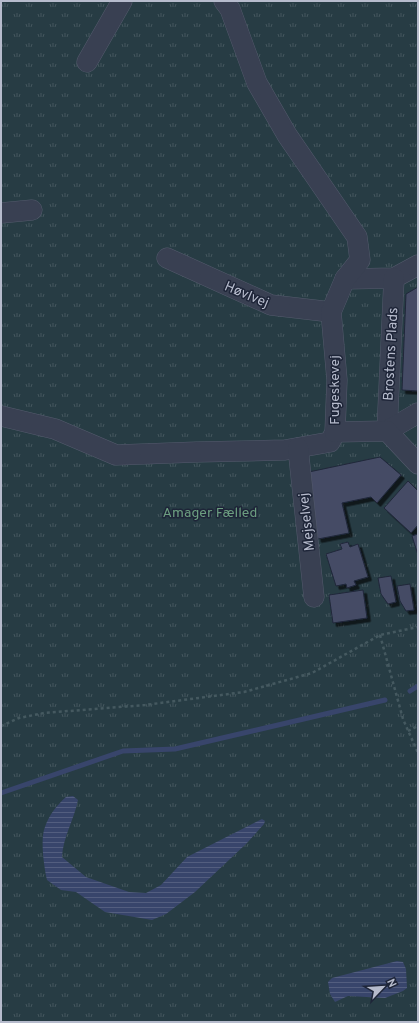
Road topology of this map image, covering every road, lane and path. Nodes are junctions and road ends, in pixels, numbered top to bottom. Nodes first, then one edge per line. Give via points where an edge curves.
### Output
1 (122, 1) edge
2 (224, 1) edge
3 (87, 62) dead end
4 (32, 210) dead end
5 (1, 213) edge
6 (167, 258) dead end
7 (418, 265) edge
8 (394, 278) junction
9 (345, 279) junction
10 (331, 312) junction
11 (418, 413) edge
12 (1, 416) edge
13 (387, 431) junction
14 (334, 432) junction
15 (298, 448) junction
16 (418, 464) edge
17 (314, 597) dead end
18 (418, 627) edge
19 (380, 635) junction
20 (1, 726) edge
21 (418, 726) edge
22 (408, 731) junction
23 (418, 753) edge

1 - 3 street
2 - 9 street, Fugeskevej via 230,10 257,83 287,135 357,237 360,260
4 - 5 street
6 - 10 street, Høvlvej via 271,305
7 - 8 street
8 - 9 street
8 - 13 street, Brostens Plads
9 - 10 street, Fugeskevej
10 - 14 street, Fugeskevej via 337,380
11 - 13 street
12 - 15 street, Fugeskevej via 55,429 116,455
13 - 14 street
13 - 16 street
14 - 15 street, Fugeskevej via 330,442
15 - 17 street, Mejselvej
18 - 19 path
19 - 20 path via 312,673 244,692 145,705 44,713 19,718
19 - 22 path
21 - 22 path
22 - 23 path

